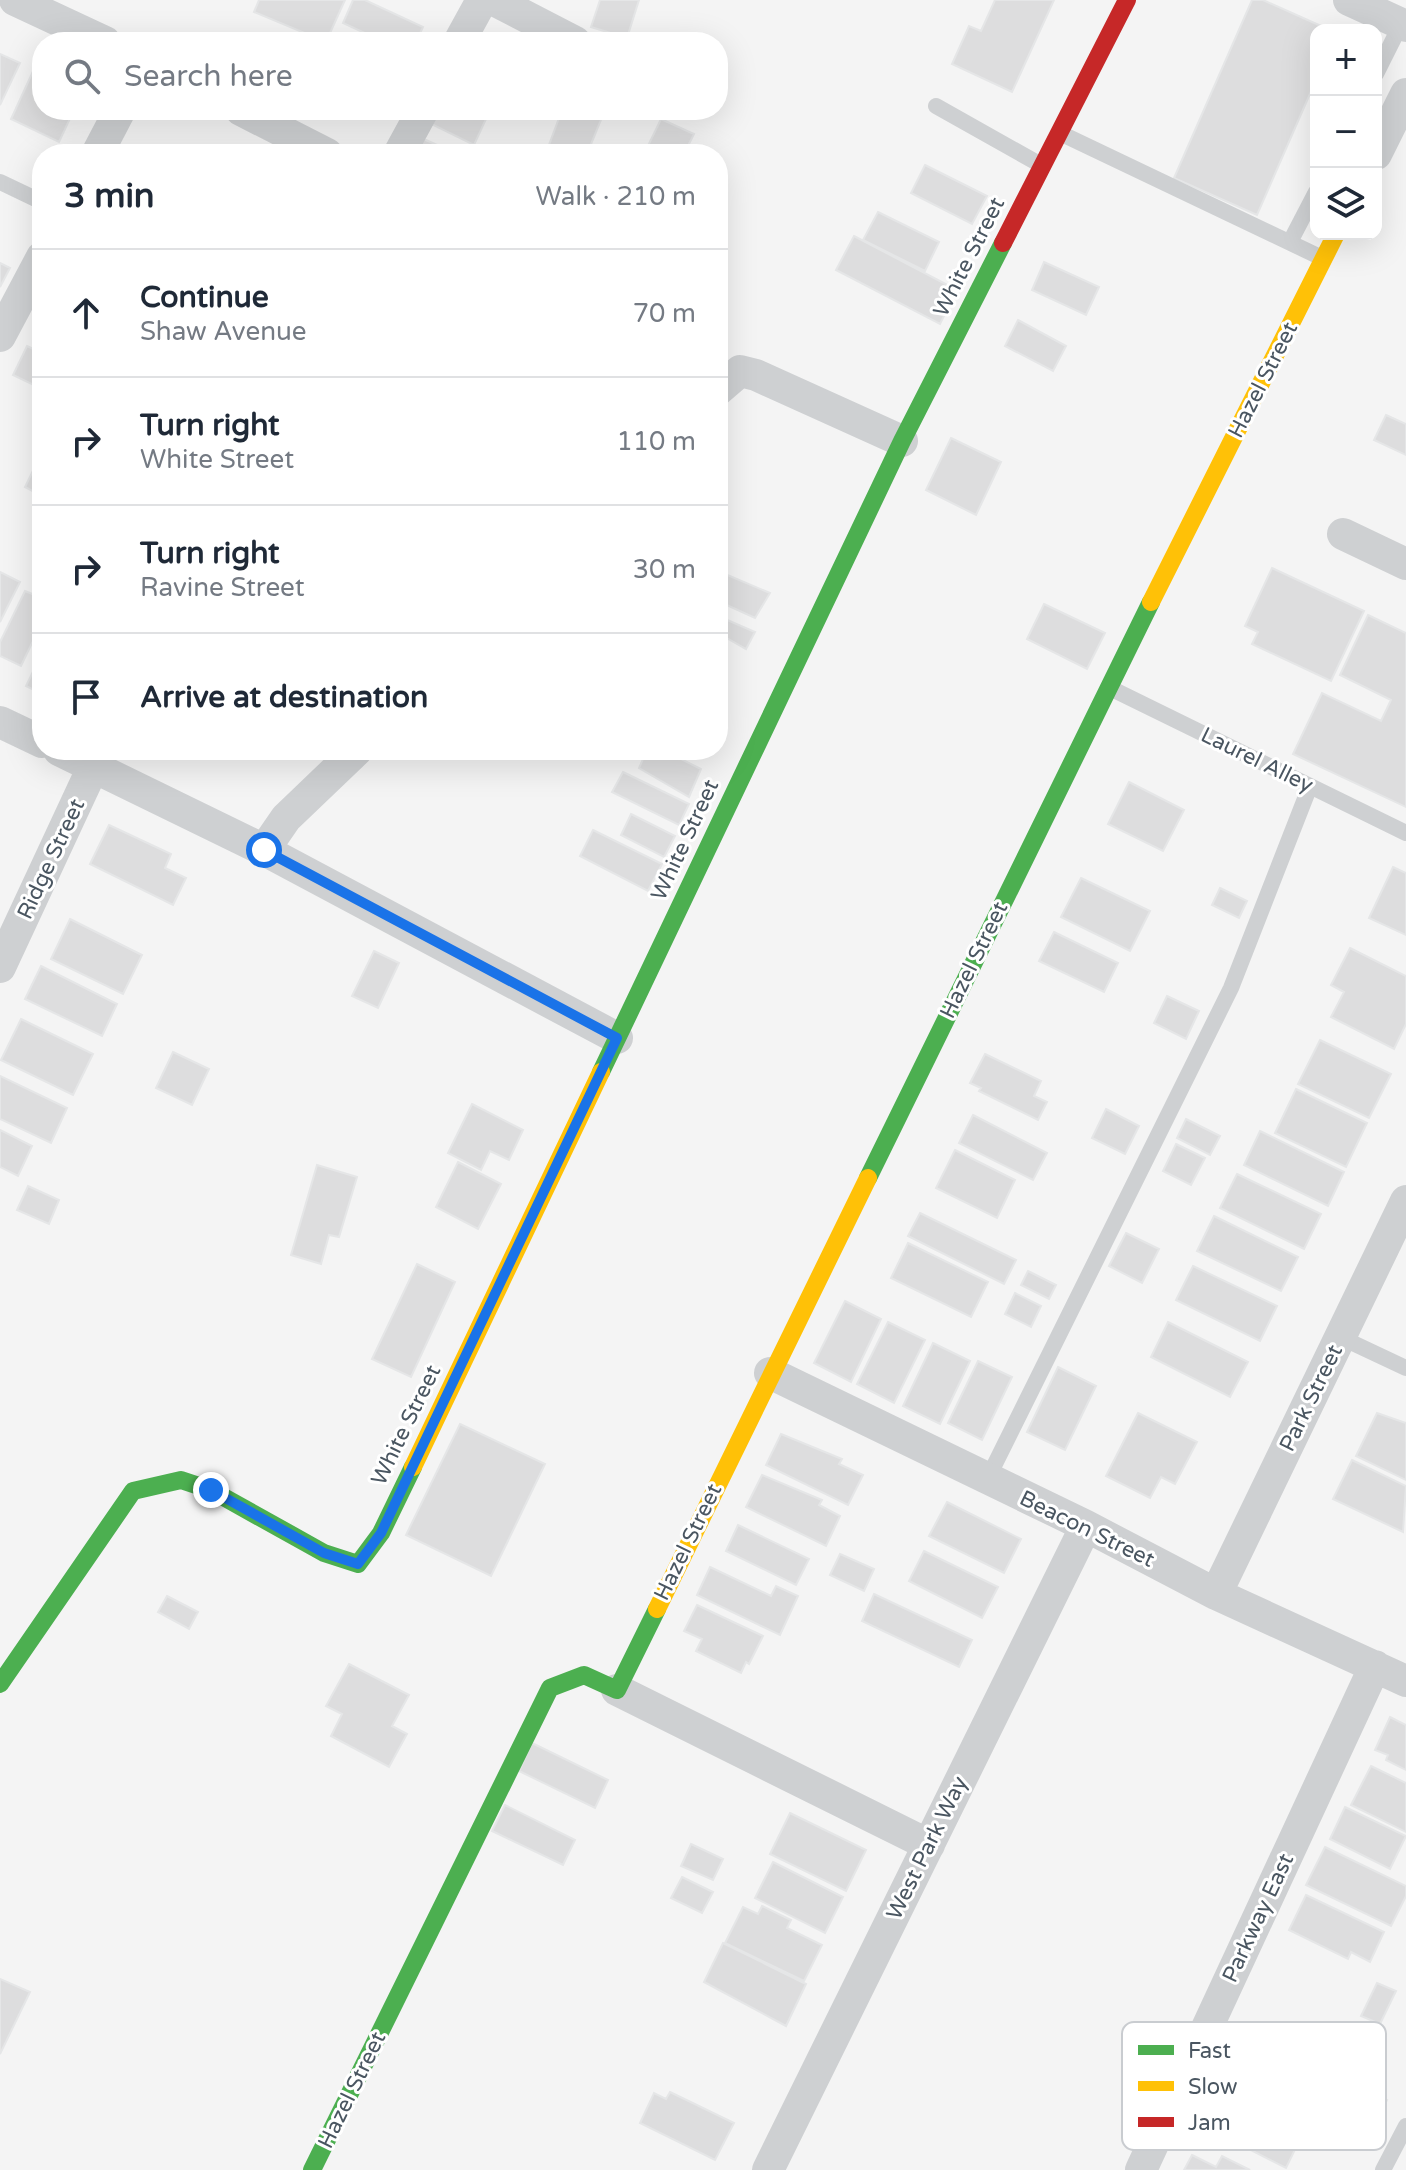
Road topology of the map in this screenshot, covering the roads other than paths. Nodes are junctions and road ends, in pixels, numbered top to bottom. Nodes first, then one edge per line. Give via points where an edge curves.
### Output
1 (15, 0) edge
2 (482, 0) edge
3 (494, 0) edge
4 (1127, 0) edge
5 (1349, 0) edge
6 (77, 13) edge
7 (1404, 25) edge
8 (95, 32) edge
9 (464, 32) edge
10 (556, 32) edge
11 (1382, 64) edge
12 (1406, 94) edge
13 (936, 106) dead end
14 (115, 120) edge
15 (261, 120) edge
16 (418, 120) edge
17 (1060, 133) junction
18 (1382, 142) edge
19 (102, 144) edge
20 (307, 144) edge
21 (404, 144) edge
22 (1042, 166) junction
23 (0, 182) edge
24 (32, 197) edge
25 (1310, 204) edge
26 (1333, 240) edge
27 (1290, 242) junction
28 (1324, 258) junction
29 (32, 276) edge
30 (0, 336) edge
31 (728, 381) edge
32 (902, 441) junction
33 (1343, 534) dead end
34 (1406, 564) edge
35 (1108, 688) junction
36 (0, 722) edge
37 (32, 737) edge
38 (96, 760) edge
39 (101, 760) edge
40 (347, 760) edge
41 (1310, 786) junction
42 (1406, 833) edge
43 (264, 850) junction
44 (0, 967) edge
45 (617, 1038) junction
46 (1406, 1201) edge
47 (1340, 1337) junction
48 (1406, 1368) edge
49 (770, 1373) junction
50 (987, 1480) junction
51 (1086, 1526) junction
52 (1216, 1594) junction
53 (1375, 1666) junction
54 (1406, 1681) edge
55 (0, 1684) edge
56 (617, 1690) junction
57 (929, 1845) junction
58 (1210, 2022) edge
59 (1406, 2126) edge
60 (1150, 2150) edge
61 (312, 2170) edge
62 (768, 2170) edge
63 (1141, 2170) edge
64 (1383, 2170) edge

1 - 6 street
2 - 9 street
3 - 10 street
4 - 17 street, White Street
5 - 7 street
6 - 8 street
7 - 11 lane
12 - 18 street
13 - 22 lane
14 - 19 street
15 - 20 street
16 - 21 street
17 - 22 street, White Street
17 - 27 lane
22 - 32 street, White Street
23 - 24 lane
25 - 27 lane
26 - 28 street, Hazel Street
27 - 28 lane
28 - 35 street, Hazel Street
29 - 30 street
31 - 32 street via 740,371 756,375
32 - 45 street, White Street
33 - 34 street
35 - 41 lane, Laurel Alley
35 - 49 street, Hazel Street
36 - 37 street
38 - 44 street, Ridge Street
39 - 43 street
40 - 43 street via 286,818
41 - 42 lane, Laurel Alley
41 - 50 lane via 1231,988
43 - 45 street
45 - 55 street, White Street via 381,1533 358,1564 324,1553 211,1490 181,1480 133,1491
46 - 47 street, Park Street
47 - 48 lane
47 - 52 street, Park Street
49 - 50 street, Beacon Street
49 - 56 street, Hazel Street
50 - 51 street, Beacon Street
51 - 52 street, Beacon Street
51 - 57 street, West Park Way
52 - 53 street, Beacon Street
53 - 54 street, Beacon Street
53 - 58 street, Parkway East
56 - 57 street, Hazel Street
56 - 61 street, Hazel Street via 584,1675 550,1688
57 - 62 street, West Park Way
59 - 64 lane
60 - 63 street, Parkway East

